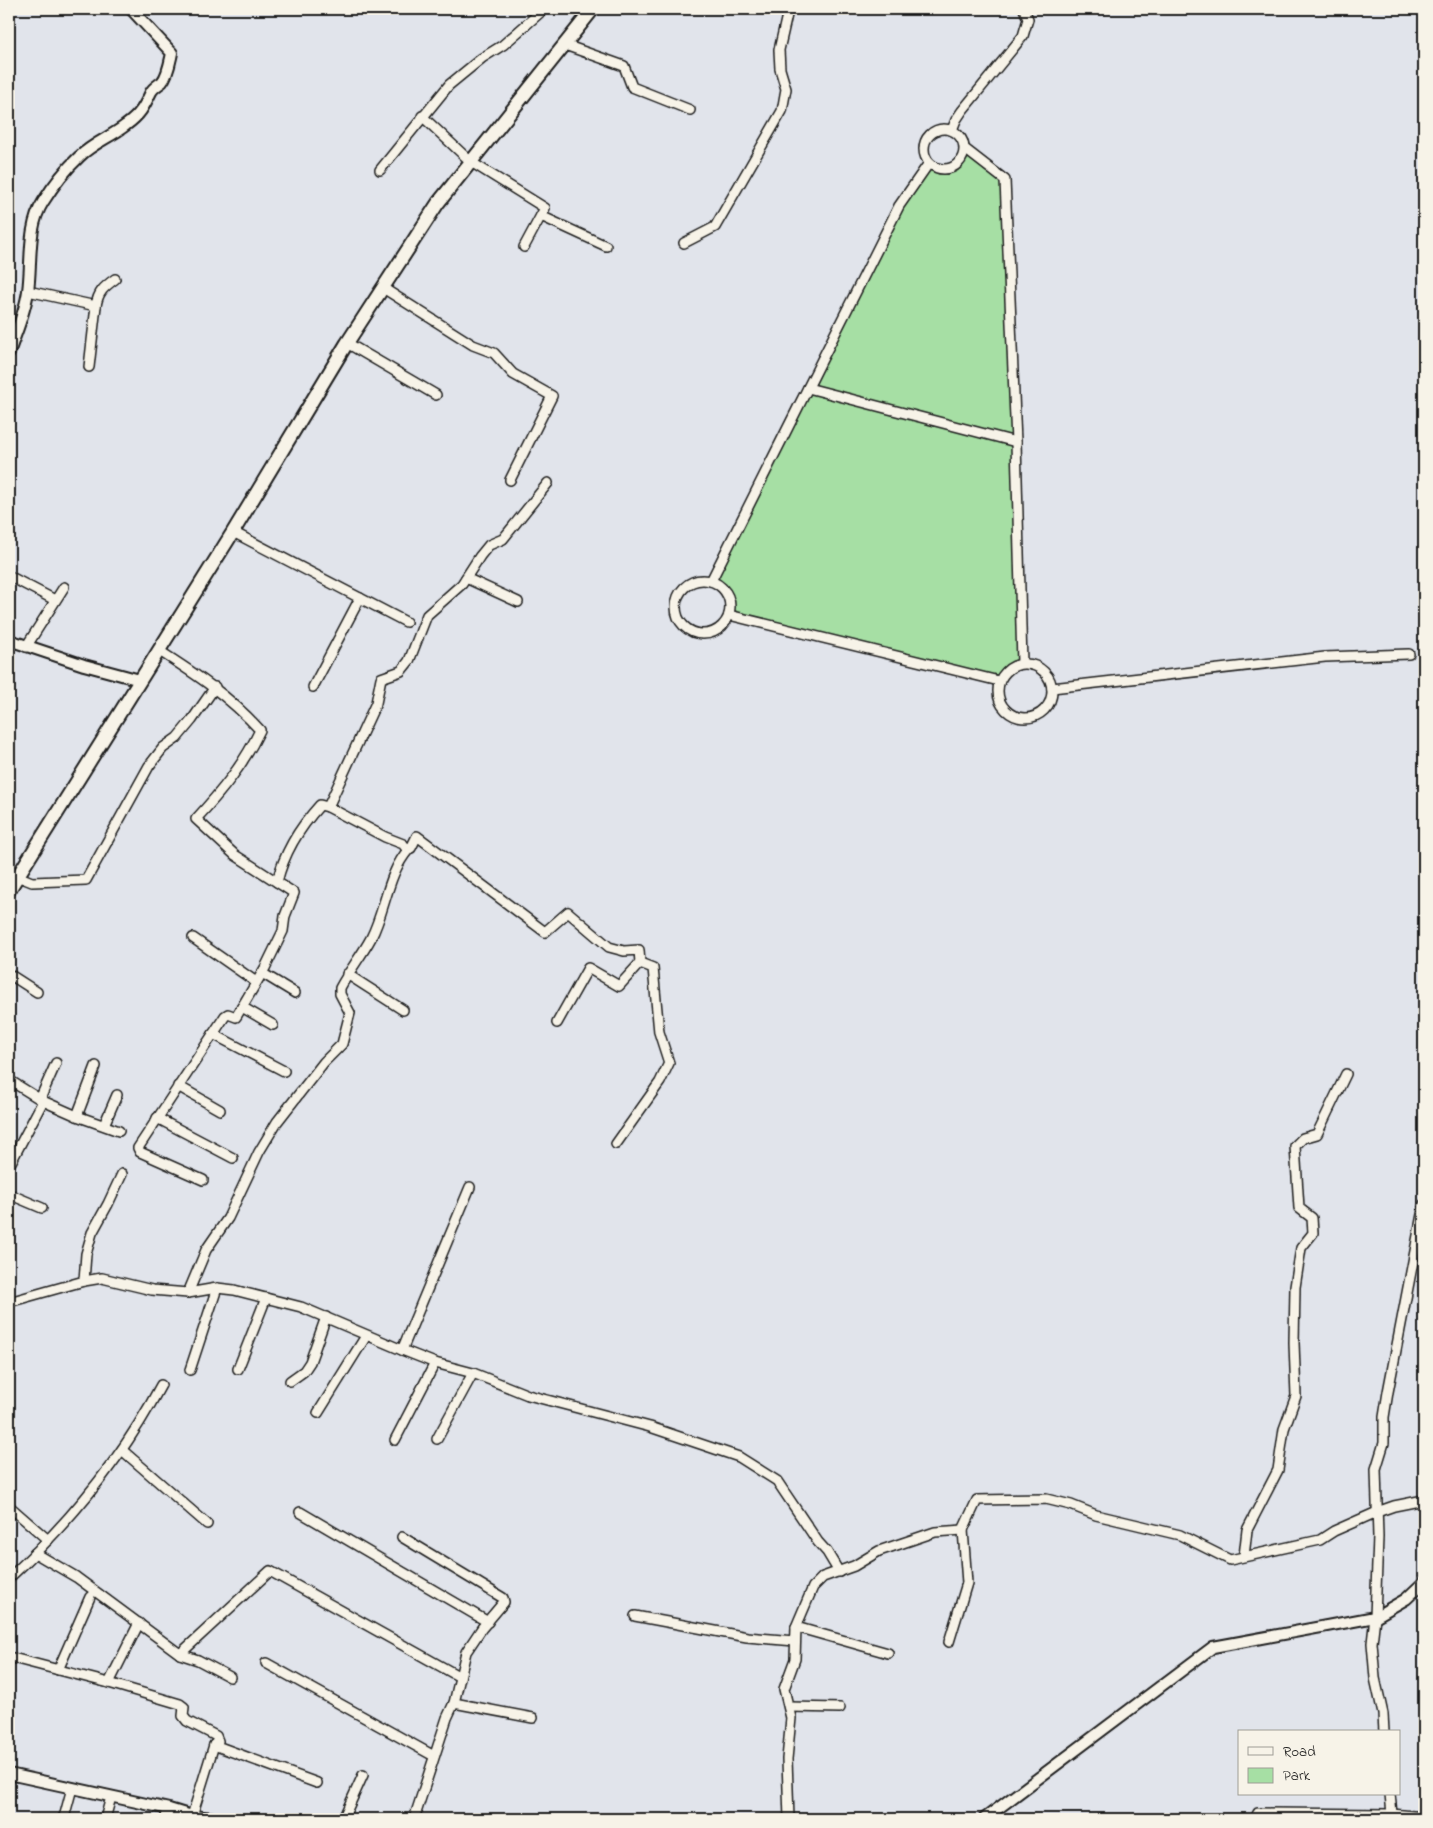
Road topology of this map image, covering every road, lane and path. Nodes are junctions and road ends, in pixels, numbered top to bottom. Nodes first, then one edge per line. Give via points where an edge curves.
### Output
1 (132, 9) edge
2 (544, 9) edge
3 (593, 9) edge
4 (785, 9) edge
5 (1024, 9) edge
6 (564, 45) junction
7 (690, 110) dead end
8 (422, 116) junction
9 (952, 130) junction
10 (965, 149) junction
11 (471, 162) junction
12 (929, 163) junction
13 (380, 170) dead end
14 (541, 216) junction
15 (684, 243) dead end
16 (606, 246) dead end
17 (524, 247) dead end
18 (115, 279) dead end
19 (383, 288) junction
20 (28, 291) junction
21 (96, 306) junction
22 (347, 343) junction
23 (9, 353) edge
24 (89, 367) dead end
25 (808, 388) junction
26 (436, 394) dead end
27 (1016, 442) junction
28 (510, 480) dead end
29 (548, 483) dead end
30 (233, 532) junction
31 (9, 576) edge
32 (466, 578) junction
33 (711, 581) junction
34 (64, 586) dead end
35 (360, 598) junction
36 (55, 600) junction
37 (518, 602) dead end
38 (729, 615) junction
39 (406, 622) dead end
40 (9, 640) edge
41 (26, 647) junction
42 (158, 650) junction
43 (1409, 654) dead end
44 (1022, 663) junction
45 (140, 680) junction
46 (999, 681) junction
47 (215, 687) junction
48 (312, 687) dead end
49 (1052, 688) junction
50 (328, 807) junction
51 (409, 849) junction
52 (17, 876) junction
53 (277, 882) junction
54 (9, 890) edge
55 (193, 938) dead end
56 (640, 963) junction
57 (262, 973) junction
58 (9, 974) edge
59 (348, 974) junction
60 (256, 982) junction
61 (37, 992) dead end
62 (295, 992) dead end
63 (242, 1007) junction
64 (403, 1010) dead end
65 (557, 1023) dead end
66 (273, 1025) dead end
67 (212, 1034) junction
68 (56, 1063) dead end
69 (96, 1066) dead end
70 (284, 1071) dead end
71 (1346, 1074) dead end
72 (9, 1080) edge
73 (178, 1086) junction
74 (117, 1095) dead end
75 (42, 1100) junction
76 (220, 1110) dead end
77 (77, 1116) junction
78 (157, 1118) junction
79 (104, 1125) junction
80 (119, 1131) dead end
81 (616, 1144) dead end
82 (234, 1158) dead end
83 (9, 1166) edge
84 (122, 1174) dead end
85 (203, 1180) dead end
86 (470, 1187) dead end
87 (9, 1194) edge
88 (1424, 1204) edge
89 (42, 1208) dead end
90 (84, 1281) junction
91 (217, 1288) junction
92 (188, 1293) junction
93 (266, 1298) junction
94 (9, 1302) edge
95 (326, 1317) junction
96 (366, 1336) junction
97 (402, 1350) junction
98 (435, 1363) junction
99 (238, 1369) dead end
100 (190, 1370) dead end
101 (473, 1373) junction
102 (290, 1381) dead end
103 (161, 1385) dead end
104 (318, 1413) dead end
105 (437, 1439) dead end
106 (396, 1440) dead end
107 (122, 1450) junction
108 (1424, 1500) edge
109 (9, 1506) edge
110 (300, 1512) dead end
111 (1377, 1512) junction
112 (207, 1524) dead end
113 (963, 1530) junction
114 (402, 1537) dead end
115 (48, 1540) junction
116 (35, 1553) junction
117 (1244, 1556) junction
118 (839, 1572) junction
119 (9, 1578) edge
120 (1424, 1582) edge
121 (90, 1597) dead end
122 (635, 1616) dead end
123 (1375, 1617) junction
124 (488, 1622) junction
125 (139, 1623) junction
126 (796, 1627) junction
127 (795, 1641) junction
128 (949, 1642) dead end
129 (888, 1653) dead end
130 (180, 1654) junction
131 (9, 1657) edge
132 (266, 1663) dead end
133 (58, 1670) junction
134 (230, 1677) dead end
135 (460, 1677) junction
136 (109, 1683) junction
137 (454, 1703) junction
138 (789, 1707) junction
139 (840, 1708) dead end
140 (533, 1718) dead end
141 (1384, 1730) edge
142 (214, 1745) junction
143 (434, 1756) junction
144 (9, 1774) edge
145 (364, 1775) dead end
146 (317, 1783) dead end
147 (72, 1788) junction
148 (1390, 1796) edge
149 (111, 1797) junction
150 (168, 1809) junction
151 (1392, 1814) junction
152 (192, 1816) junction
153 (1424, 1817) edge
154 (62, 1819) edge
155 (105, 1819) edge
156 (165, 1819) edge
157 (222, 1819) edge
158 (343, 1819) edge
159 (414, 1819) edge
160 (789, 1819) edge
161 (984, 1819) edge
162 (1255, 1819) edge

1 - 20 street via 172,53 163,80 152,90 146,105 126,125 79,157 42,204 36,215
2 - 8 street via 449,85
3 - 6 main road
4 - 15 street via 779,50 786,89 782,111 715,227
5 - 9 street via 1028,19 1023,36 962,111
6 - 7 street via 624,66 632,87
6 - 11 main road
8 - 11 street
8 - 13 street
9 - 10 street via 959,135
9 - 12 street via 937,130 930,135 924,149
10 - 12 street via 964,157 952,169 943,170
10 - 27 street via 1005,180
11 - 14 street via 543,205 545,208
11 - 19 main road via 438,203
12 - 25 street via 899,206
14 - 16 street
14 - 17 street
18 - 21 street via 98,295
19 - 22 main road
19 - 28 street via 473,345 494,353 513,374 552,396
20 - 21 street
20 - 23 street via 23,318
21 - 24 street
22 - 26 street
22 - 30 main road
25 - 27 street
25 - 33 street
27 - 44 street
29 - 32 street via 504,539 490,545 480,556
30 - 35 street
30 - 42 main road
31 - 36 street
32 - 37 street
32 - 50 street via 453,594 427,614 409,661 401,671 381,678 376,703
33 - 38 street via 727,594
33 - 38 street via 700,580 681,590 676,599 678,620 685,629 706,635 716,632
34 - 36 street
35 - 39 street
35 - 48 street
36 - 41 street
38 - 46 street
40 - 41 street
41 - 45 street
42 - 45 main road
42 - 47 street
43 - 49 street via 1326,657
44 - 46 street via 1004,672
44 - 49 street via 1042,669
45 - 52 main road
46 - 49 street via 999,703 1016,717 1038,715 1046,708
47 - 52 street via 177,738 163,748 149,766 86,880 32,882
47 - 53 street via 260,730 244,761 196,818 236,854
50 - 51 street
50 - 53 street via 320,805 304,823 282,863
51 - 56 street via 417,836 545,932 568,912 609,947 639,950
51 - 59 street via 393,874 371,937
52 - 54 main road
53 - 57 street via 294,893 283,931
55 - 60 street
56 - 65 street via 619,986 588,968
56 - 81 street via 653,968 659,1032 669,1064
57 - 60 street
57 - 62 street
58 - 61 street
59 - 64 street
59 - 92 street via 340,988 350,1014 342,1044 277,1122 228,1218 206,1250
60 - 63 street
63 - 66 street
63 - 67 street via 236,1017 226,1014
67 - 70 street
67 - 73 street
68 - 75 street
69 - 77 street
71 - 117 street via 1318,1134 1303,1138 1295,1146 1299,1208 1312,1218 1313,1233 1301,1248 1296,1287 1296,1396 1284,1428 1278,1470 1247,1530
72 - 75 street
73 - 76 street
73 - 78 street
74 - 79 street
75 - 77 street
75 - 83 street
77 - 79 street
78 - 82 street
78 - 85 street via 138,1151
79 - 80 street
84 - 90 street via 92,1233
86 - 97 street
87 - 89 street
88 - 111 street via 1386,1400 1384,1443 1376,1470
90 - 92 street via 102,1278 152,1290
90 - 94 street
91 - 92 street
91 - 93 street
91 - 100 street
93 - 95 street
93 - 99 street
95 - 96 street
95 - 102 street via 310,1362
96 - 97 street
96 - 104 street
97 - 98 street
98 - 101 street
98 - 106 street
101 - 105 street
101 - 118 street via 528,1395 650,1427 739,1457 777,1481
103 - 107 street
107 - 112 street
107 - 115 street
108 - 111 street
109 - 115 street
110 - 124 street
111 - 117 street via 1320,1540
111 - 123 street
113 - 117 street via 977,1500 1046,1499 1180,1535 1230,1560
113 - 118 street via 935,1532 879,1551
113 - 128 street via 967,1583
114 - 124 street via 503,1598 504,1602
115 - 116 street
116 - 119 street
116 - 125 street via 76,1577
118 - 126 street via 823,1578 813,1587
120 - 123 street via 1406,1599
121 - 133 street
122 - 127 street via 747,1637
123 - 141 street via 1372,1643
123 - 161 street via 1212,1647
124 - 135 street via 466,1652
125 - 130 street
125 - 136 street
126 - 127 street
126 - 129 street
127 - 138 street via 795,1659 784,1689
130 - 134 street
130 - 135 street via 270,1571
131 - 133 street
132 - 143 street
133 - 136 street
135 - 137 street
136 - 142 street via 180,1704 184,1707 183,1716 187,1721 216,1736 218,1740
137 - 140 street
137 - 143 street
138 - 139 street
138 - 160 street
142 - 146 street
142 - 152 street
143 - 159 street
144 - 147 street
145 - 158 street
147 - 149 street
147 - 154 street
148 - 151 street
149 - 150 street
149 - 155 street
150 - 152 street
150 - 156 street
151 - 153 street
151 - 162 street via 1258,1813
152 - 157 street

